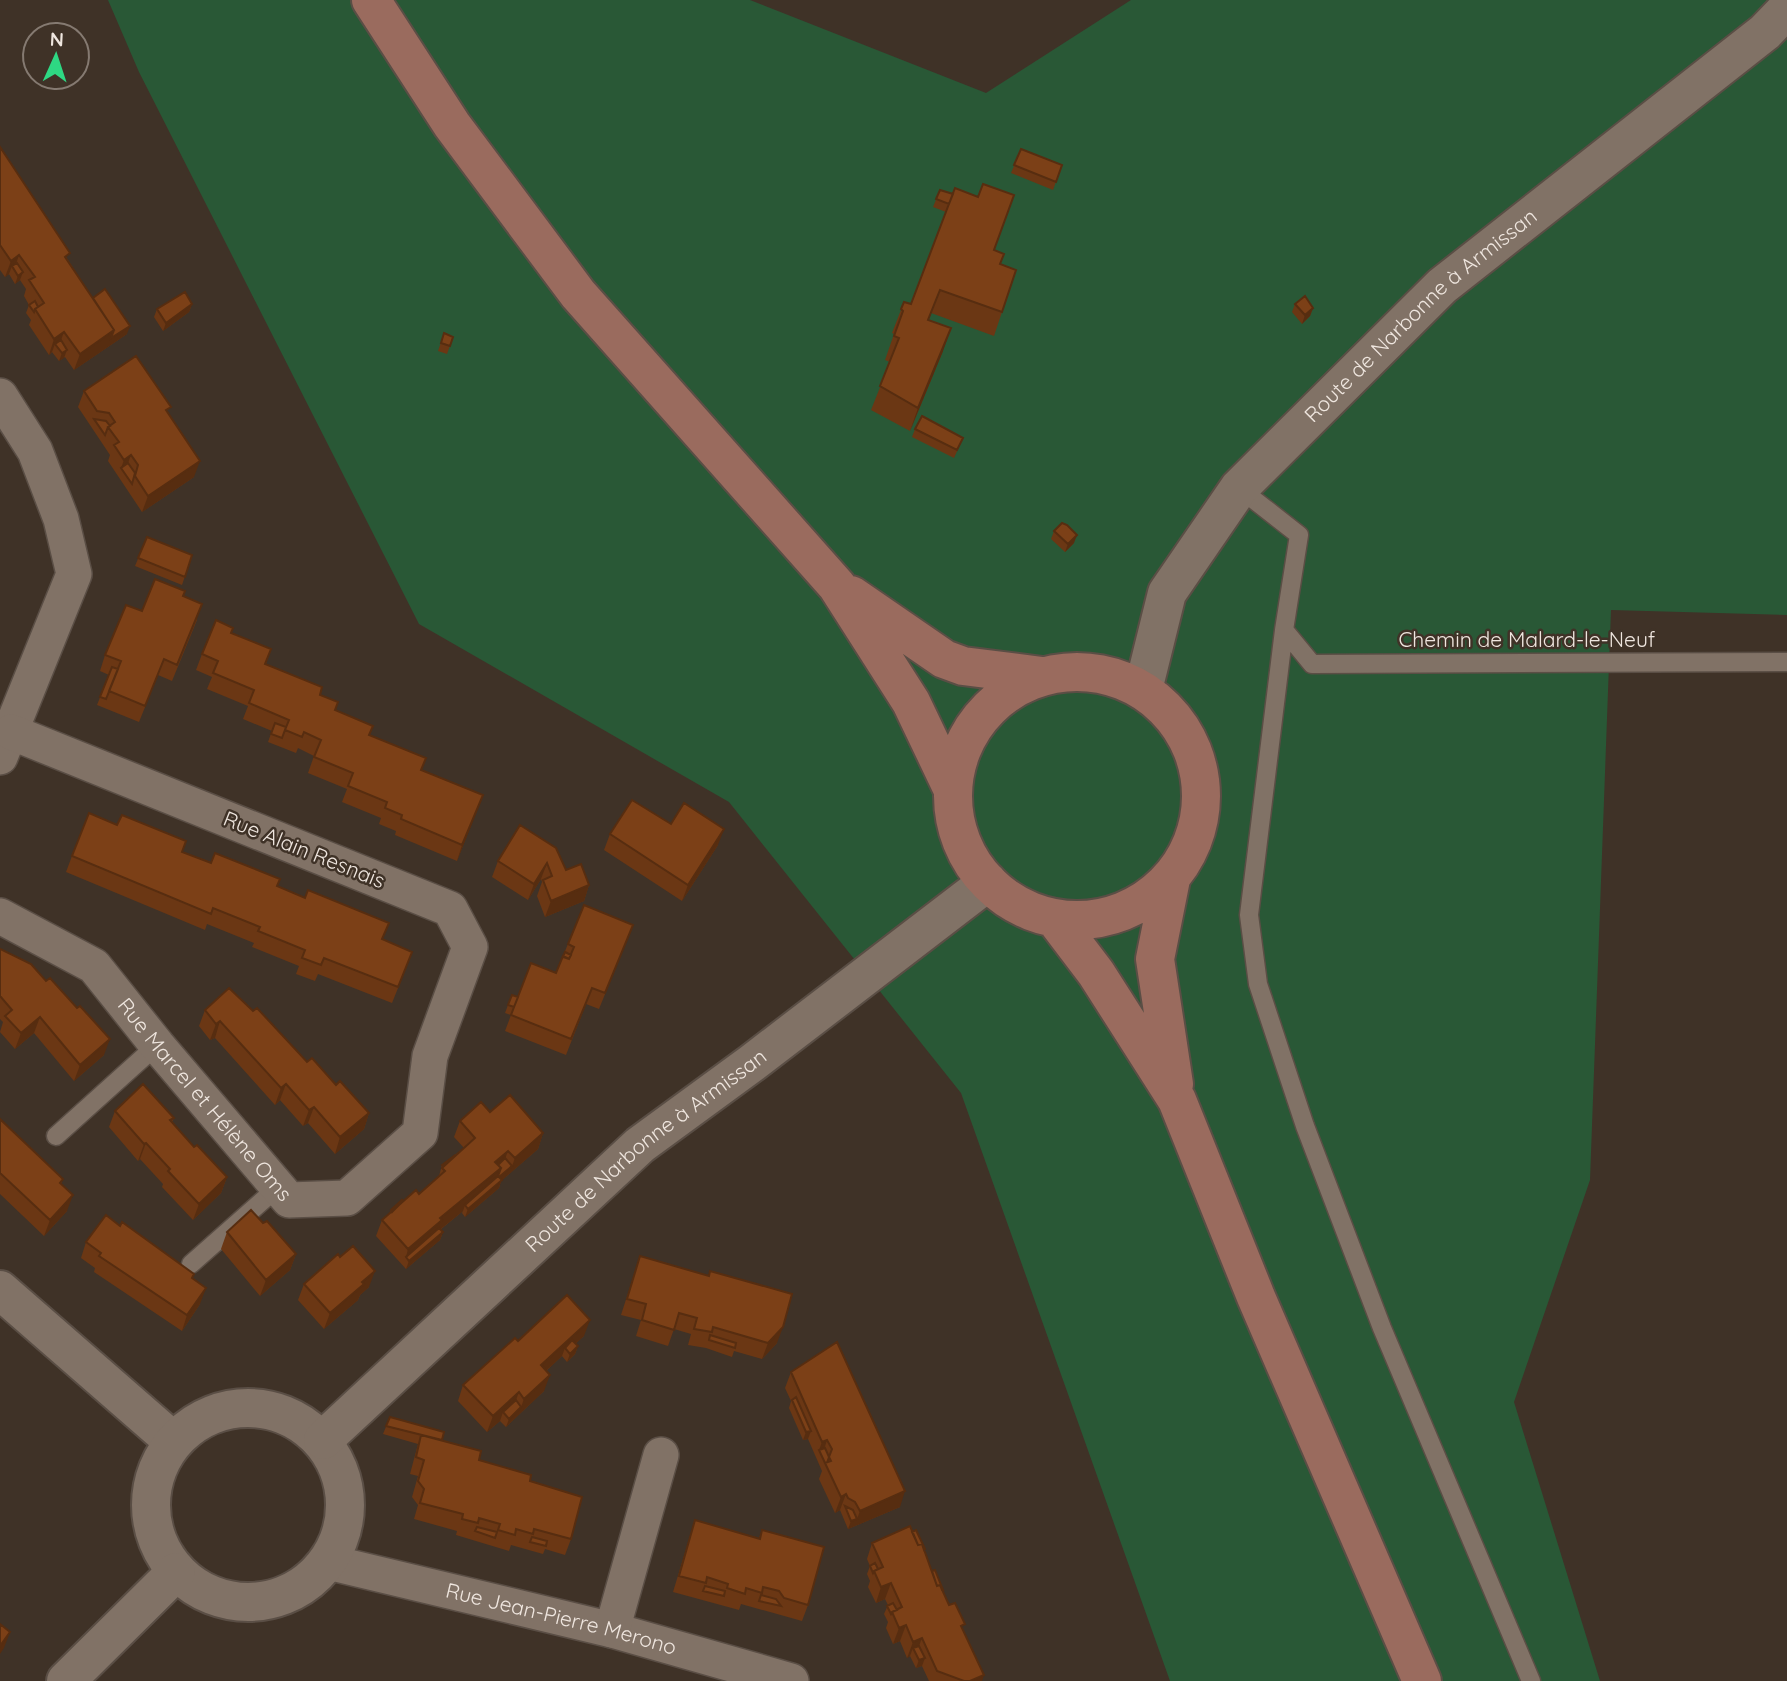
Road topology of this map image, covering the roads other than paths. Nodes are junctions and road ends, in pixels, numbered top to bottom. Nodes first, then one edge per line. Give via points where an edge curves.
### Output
1 (371, 0) edge
2 (1787, 9) edge
3 (0, 396) edge
4 (1239, 488) junction
5 (837, 586) junction
6 (1284, 630) junction
7 (1787, 662) edge
8 (1042, 676) junction
9 (1143, 690) junction
10 (6, 745) edge
11 (952, 788) junction
12 (1171, 879) junction
13 (988, 882) junction
14 (0, 916) edge
15 (1055, 919) junction
16 (157, 1045) junction
17 (430, 1056) joint
18 (1177, 1100) junction
19 (56, 1136) dead end
20 (278, 1187) junction
21 (191, 1264) dead end
22 (0, 1290) edge
23 (323, 1440) junction
24 (173, 1441) junction
25 (661, 1455) dead end
26 (328, 1562) junction
27 (176, 1572) junction
28 (612, 1630) junction
29 (66, 1681) edge
30 (791, 1681) edge
31 (1422, 1681) edge
32 (1531, 1681) edge

1 - 5 main road via 452,125 578,294
2 - 4 street, Route de Narbonne à Armissan via 1765,32 1442,286
3 - 10 street via 35,451 61,519 74,574
4 - 6 lane via 1299,535
4 - 9 street, Route de Narbonne à Armissan via 1167,593
5 - 8 main road via 944,659 963,667
5 - 11 main road via 911,702
6 - 7 lane, Chemin de Malard-le-Neuf via 1312,664
6 - 32 lane via 1248,915 1258,984 1305,1126 1382,1328
8 - 9 main road via 1077,671 1111,676
8 - 11 main road via 1008,692 979,718 960,751
9 - 12 main road via 1181,725 1200,772 1202,810 1192,848
10 - 17 street, Rue Alain Resnais via 450,909 470,947
11 - 13 main road via 956,830 971,864
12 - 15 main road via 1138,906 1097,920
12 - 18 main road via 1155,958
13 - 15 main road via 1028,912
13 - 23 street, Route de Narbonne à Armissan via 640,1145
14 - 16 street, Rue Marcel et Hélène Oms via 94,966
15 - 18 main road via 1096,973
16 - 19 lane
16 - 20 street, Rue Marcel et Hélène Oms
17 - 20 street, Rue Marcel et Hélène Oms via 421,1133 347,1198 289,1200
18 - 31 main road via 1256,1297
20 - 21 lane
22 - 24 street
23 - 24 street via 288,1415 246,1406 207,1415
23 - 26 street via 340,1470 346,1504 341,1536
24 - 27 street via 158,1463 149,1498 155,1538
25 - 28 street
26 - 27 street via 294,1591 248,1603 205,1594
26 - 28 street, Rue Jean-Pierre Merono
27 - 29 street
28 - 30 street, Rue Jean-Pierre Merono

